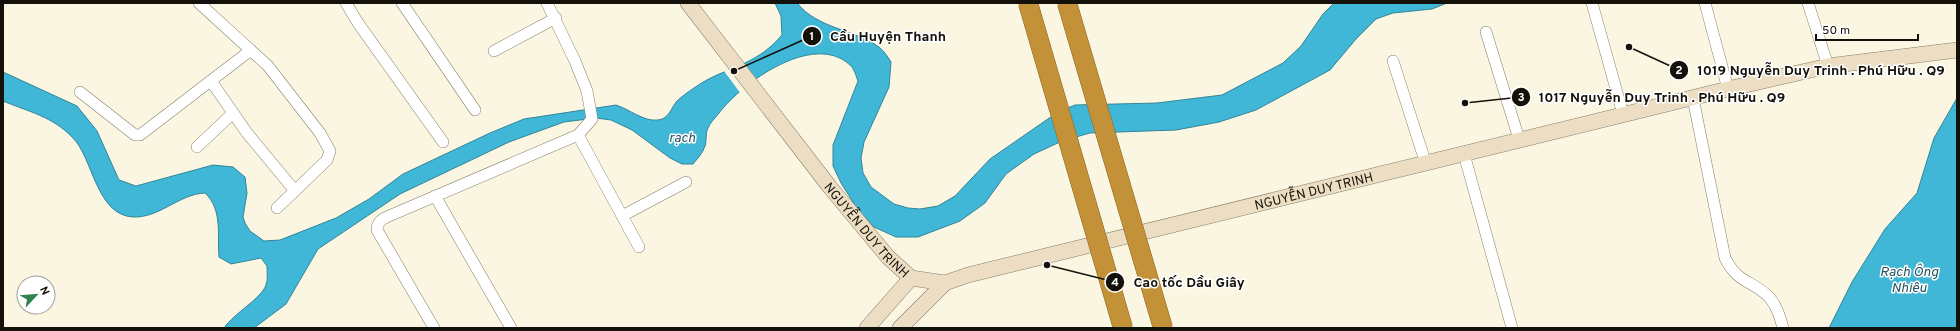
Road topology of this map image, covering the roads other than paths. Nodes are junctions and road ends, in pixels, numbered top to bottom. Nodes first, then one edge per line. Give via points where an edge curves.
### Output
1 (200, 3) edge
2 (346, 3) edge
3 (402, 3) edge
4 (547, 3) edge
5 (688, 3) edge
6 (1028, 3) edge
7 (1067, 3) edge
8 (1592, 3) edge
9 (1705, 3) edge
10 (1808, 3) edge
11 (556, 18) junction
12 (1486, 32) dead end
13 (251, 50) junction
14 (1957, 50) edge
15 (494, 51) dead end
16 (1393, 61) dead end
17 (1828, 66) junction
18 (211, 81) junction
19 (1728, 89) junction
20 (80, 92) dead end
21 (1693, 98) junction
22 (475, 110) dead end
23 (233, 113) junction
24 (1623, 114) junction
25 (578, 135) junction
26 (1519, 139) junction
27 (443, 142) dead end
28 (197, 147) dead end
29 (1464, 154) junction
30 (1426, 164) junction
31 (686, 182) dead end
32 (295, 191) junction
33 (435, 196) junction
34 (277, 208) dead end
35 (622, 216) junction
36 (639, 247) dead end
37 (911, 278) junction
38 (945, 283) junction
39 (434, 328) edge
40 (511, 328) edge
41 (867, 328) edge
42 (900, 328) edge
43 (1123, 328) edge
44 (1163, 328) edge
45 (1512, 328) edge
46 (1783, 328) edge

1 - 13 street
2 - 27 street
3 - 22 street
4 - 11 street
5 - 37 main road, NGUYỄN DUY TRINH via 829,186 880,248
6 - 43 highway, bridge
7 - 44 highway, bridge
8 - 24 street
9 - 19 street
10 - 17 street
11 - 15 street
11 - 25 street via 587,91 592,120
12 - 26 street
13 - 18 street
13 - 32 street via 268,66 320,133 330,151 327,160
14 - 17 main road, NGUYỄN DUY TRINH
16 - 30 street
17 - 19 main road, NGUYỄN DUY TRINH
18 - 20 street via 145,132 135,136
18 - 23 street
19 - 21 main road, NGUYỄN DUY TRINH
21 - 24 main road, NGUYỄN DUY TRINH
21 - 46 street via 1725,258 1738,277 1769,298 1778,309
23 - 28 street
23 - 32 street via 265,157
24 - 26 main road, NGUYỄN DUY TRINH
25 - 33 street
25 - 35 street
26 - 29 main road, NGUYỄN DUY TRINH
29 - 30 main road, NGUYỄN DUY TRINH
29 - 45 street
30 - 38 main road, NGUYỄN DUY TRINH via 968,275
31 - 35 street
32 - 34 street
33 - 39 street via 382,219 377,225 377,230
33 - 40 street
35 - 36 street
37 - 38 main road, NGUYỄN DUY TRINH
37 - 41 main road
38 - 42 main road

